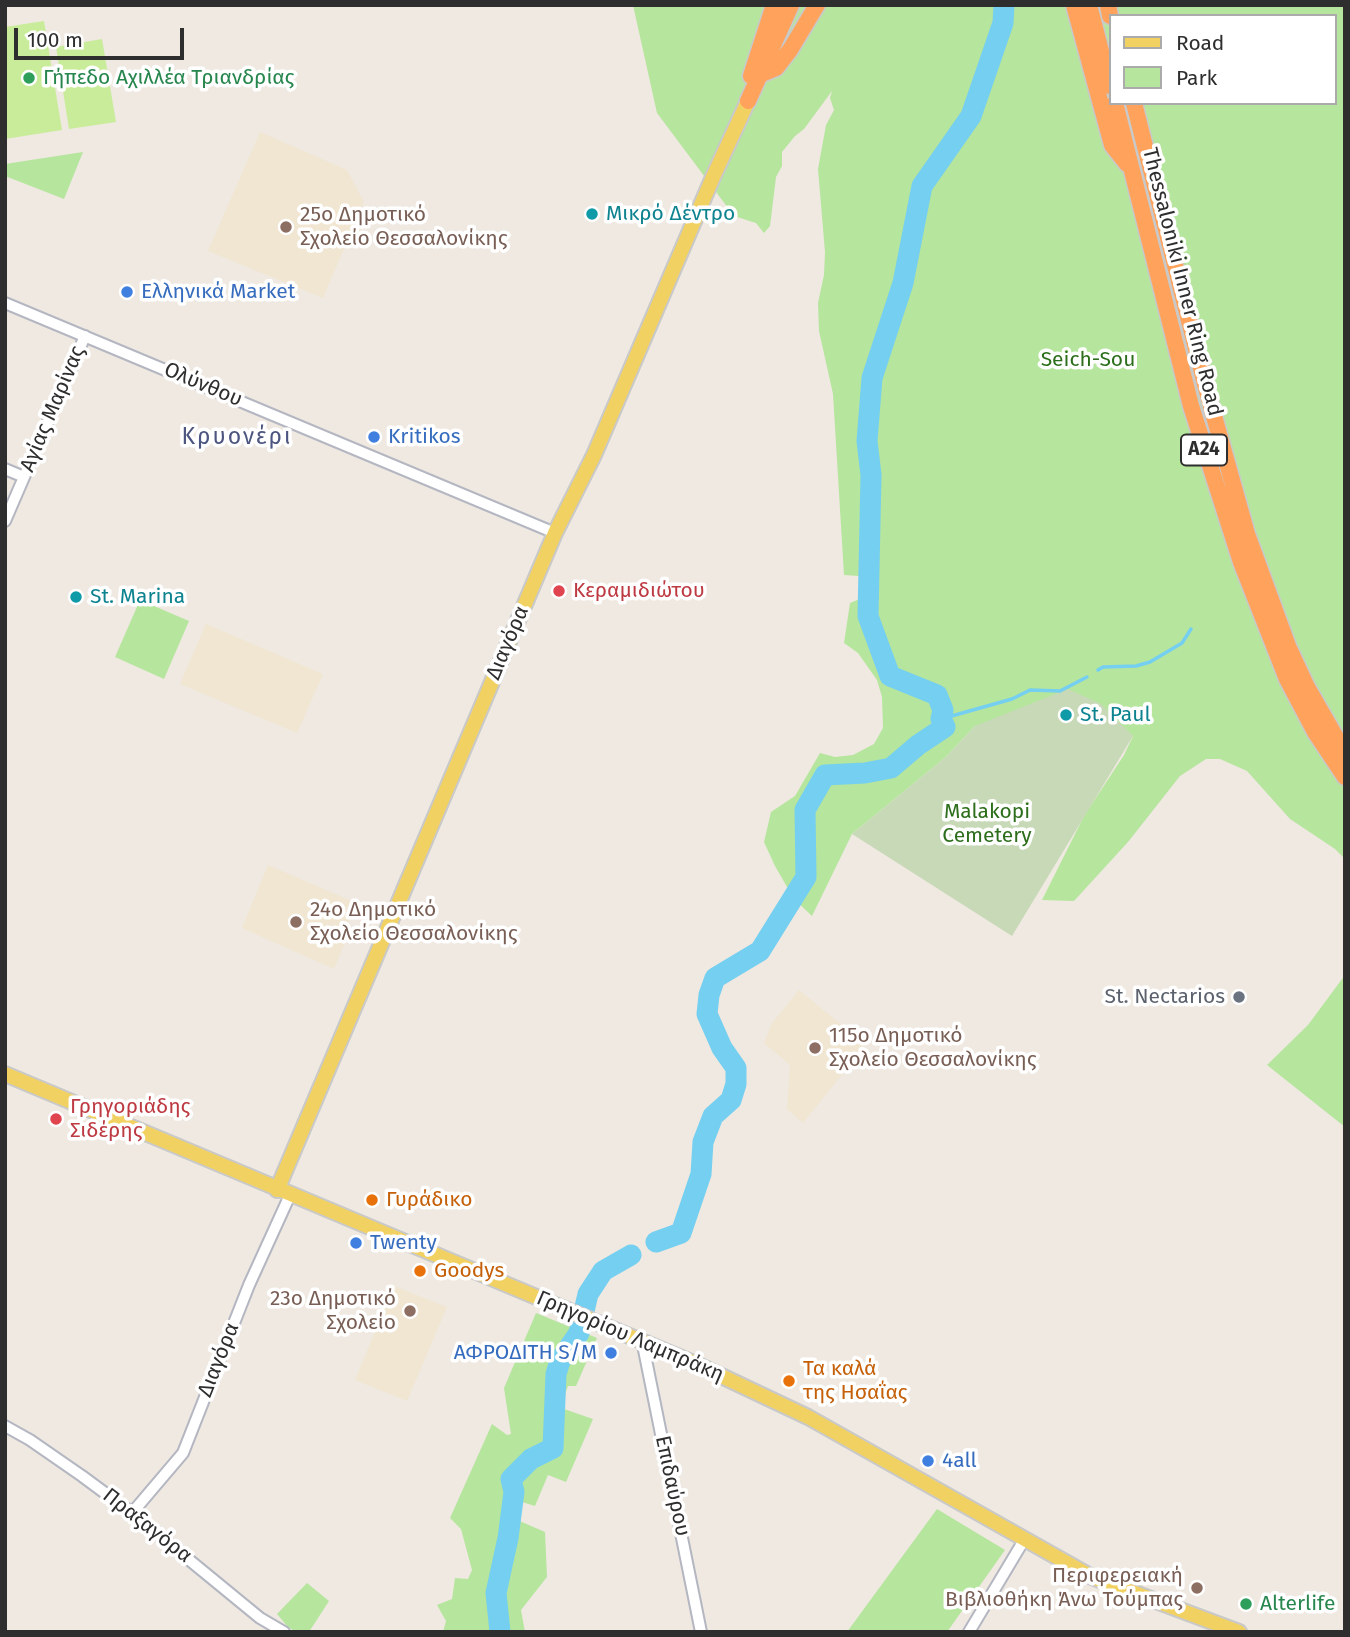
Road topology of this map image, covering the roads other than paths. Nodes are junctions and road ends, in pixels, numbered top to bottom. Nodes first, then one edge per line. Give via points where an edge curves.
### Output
1 (774, 5) edge
2 (791, 5) edge
3 (817, 5) edge
4 (1074, 5) edge
5 (1089, 5) edge
6 (762, 74) junction
7 (1108, 78) edge
8 (748, 101) junction
9 (1115, 105) edge
10 (1135, 105) edge
11 (1130, 167) junction
12 (5, 303) edge
13 (85, 336) junction
14 (5, 469) edge
15 (24, 477) junction
16 (5, 521) edge
17 (555, 533) junction
18 (1345, 753) edge
19 (1345, 777) edge
20 (5, 1074) edge
21 (283, 1192) junction
22 (642, 1340) junction
23 (5, 1426) edge
24 (132, 1513) junction
25 (1024, 1540) junction
26 (284, 1632) edge
27 (701, 1632) edge
28 (969, 1632) edge
29 (1239, 1632) edge

1 - 8 highway via 752,72
2 - 6 highway
3 - 6 highway via 776,68
4 - 11 highway via 1112,145
5 - 7 highway
6 - 8 highway
8 - 17 main road, Διαγόρα via 599,444
9 - 11 highway, Thessaloniki Inner Ring Road / Α24
10 - 18 highway, Α24 via 1247,534 1307,687
11 - 19 highway, Thessaloniki Inner Ring Road / Α24 via 1191,406 1241,562 1287,679
12 - 13 street, Ολύνθου
13 - 15 street, Αγίας Μαρίνας
13 - 17 street, Ολύνθου
14 - 15 street
15 - 16 street, Αγίας Μαρίνας
17 - 21 main road, Διαγόρα
20 - 21 main road, Γρηγορίου Λαμπράκη
21 - 22 main road, Γρηγορίου Λαμπράκη
21 - 24 street, Διαγόρα via 183,1453
22 - 25 main road, Γρηγορίου Λαμπράκη via 799,1412
22 - 27 street, Επιδαύρου
23 - 24 street, Πραξαγόρα
24 - 26 street, Πραξαγόρα via 254,1614
25 - 28 street
25 - 29 main road, Γρηγορίου Λαμπράκη via 1092,1577

